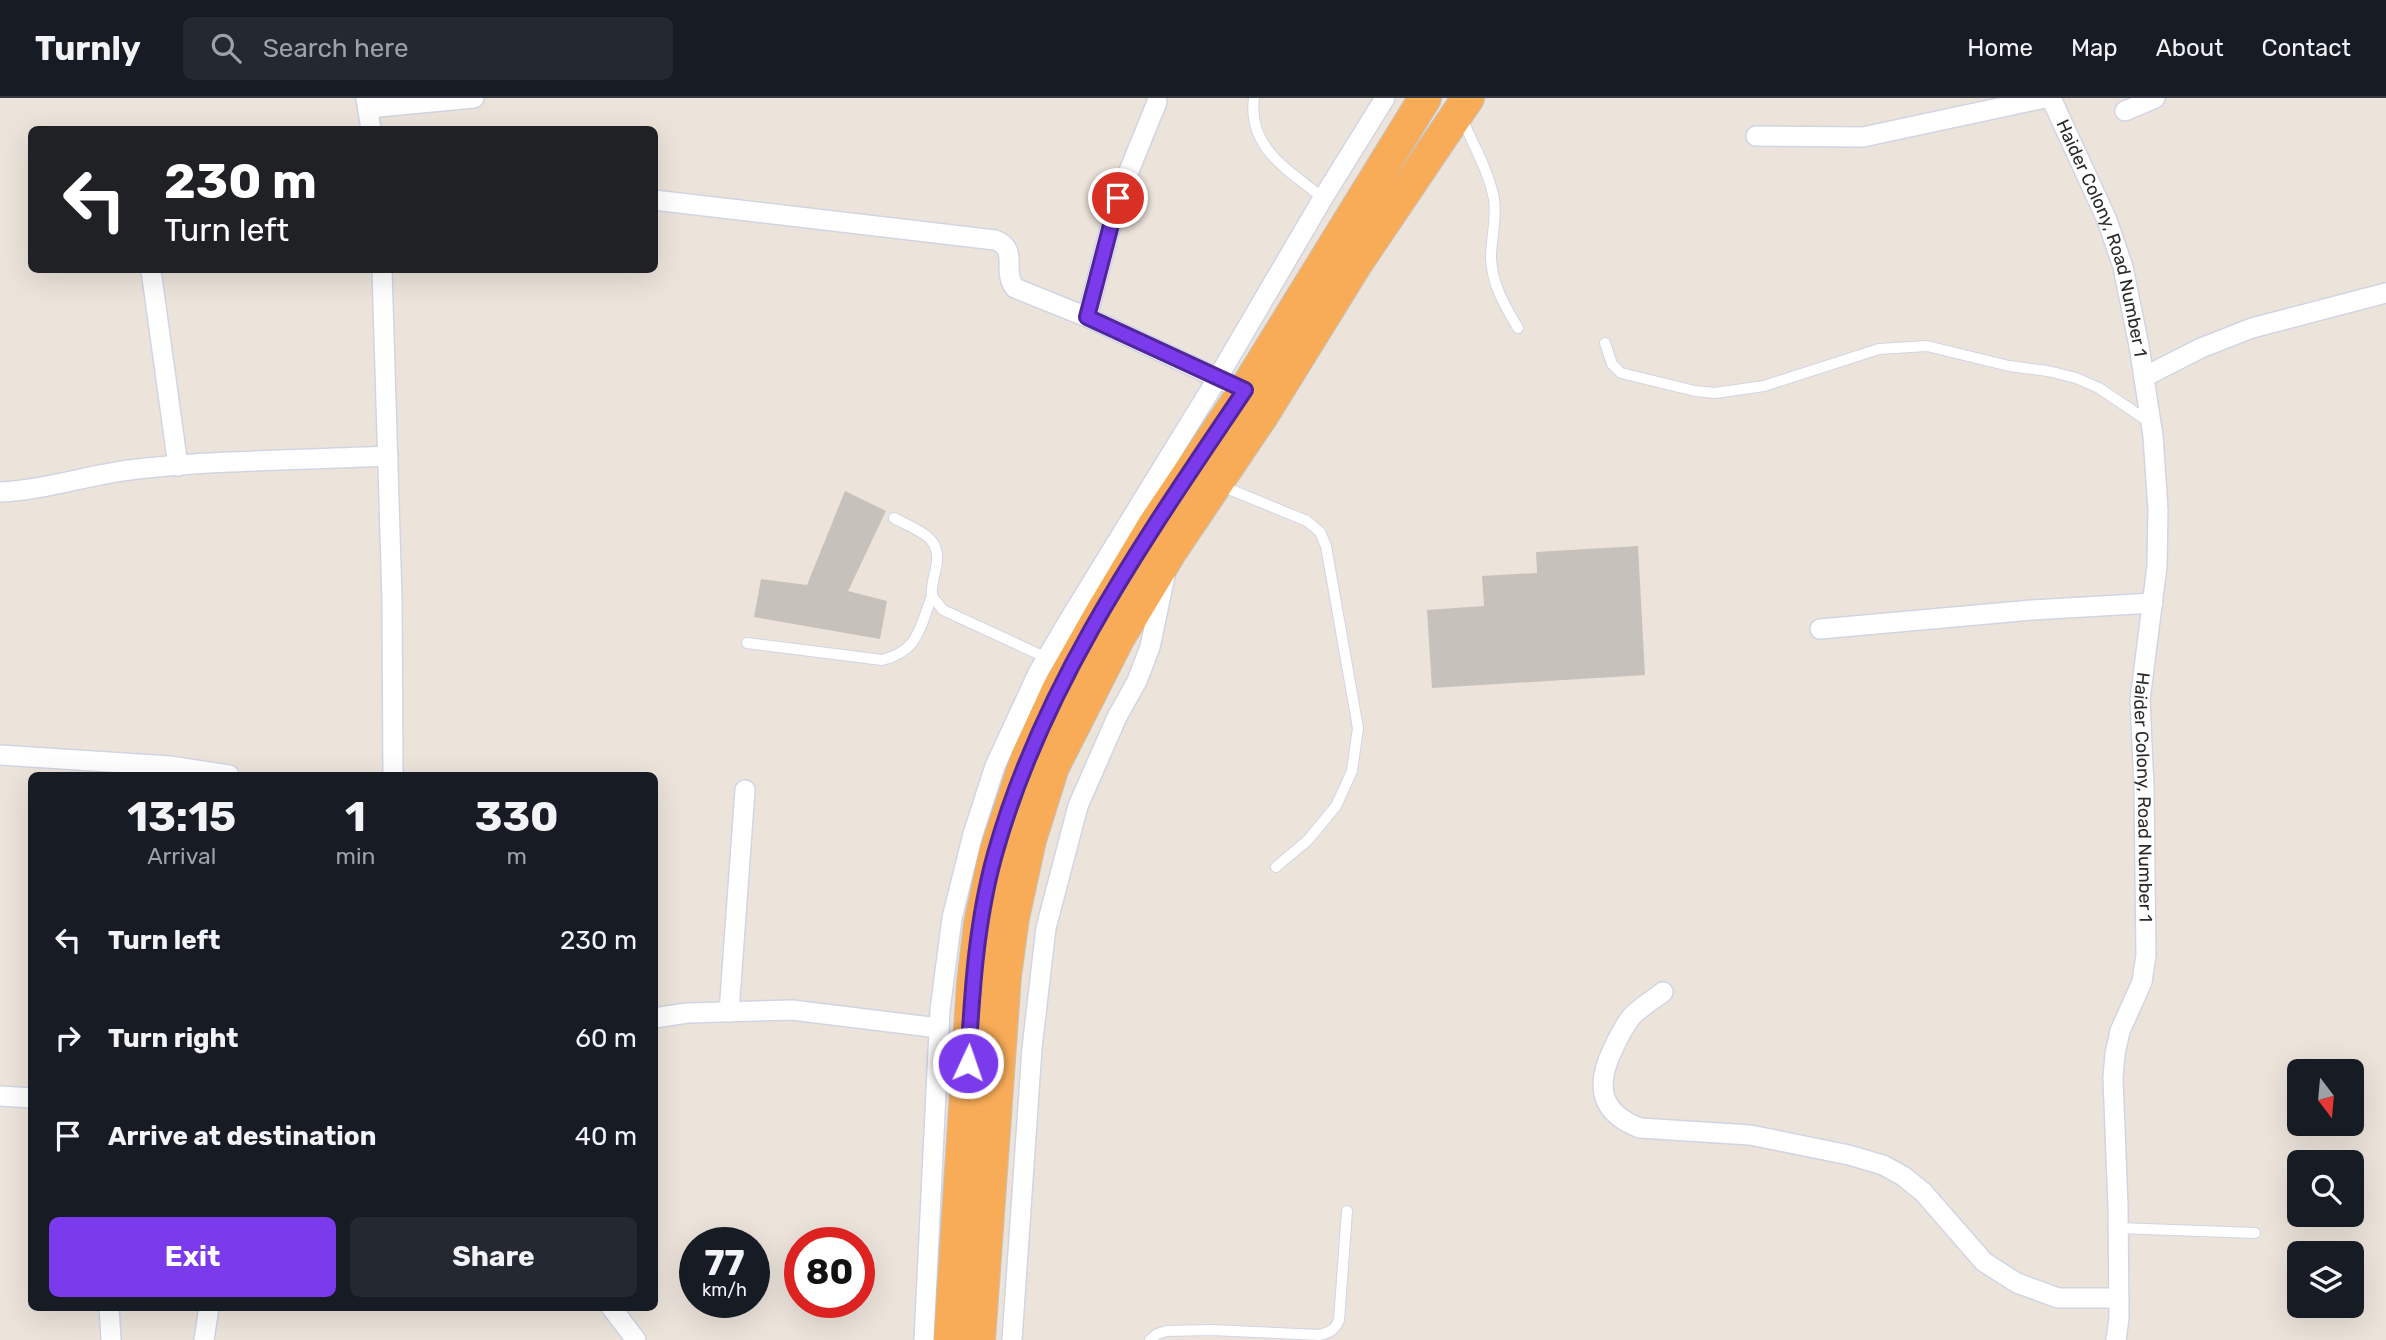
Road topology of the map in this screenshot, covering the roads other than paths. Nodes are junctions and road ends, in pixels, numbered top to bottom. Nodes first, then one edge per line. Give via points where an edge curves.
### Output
1 (474, 98) edge
2 (1254, 98) edge
3 (1385, 98) edge
4 (1425, 98) edge
5 (2045, 98) edge
6 (2051, 98) edge
7 (2155, 98) edge
8 (1157, 102) dead end
9 (367, 103) edge
10 (1463, 105) edge
11 (2124, 111) dead end
12 (370, 126) edge
13 (1756, 136) dead end
14 (1323, 198) junction
15 (658, 200) edge
16 (151, 273) edge
17 (382, 273) edge
18 (2386, 293) edge
19 (1087, 317) junction
20 (1518, 328) dead end
21 (1605, 343) dead end
22 (2144, 377) junction
23 (1244, 390) junction
24 (2151, 423) junction
25 (387, 456) junction
26 (178, 466) junction
27 (1216, 484) junction
28 (0, 492) edge
29 (894, 518) dead end
30 (1171, 551) junction
31 (932, 596) junction
32 (2152, 603) junction
33 (1820, 629) dead end
34 (747, 643) dead end
35 (1047, 658) junction
36 (0, 755) edge
37 (209, 772) edge
38 (393, 772) edge
39 (745, 790) dead end
40 (1276, 867) dead end
41 (1663, 992) dead end
42 (729, 1012) junction
43 (658, 1017) edge
44 (939, 1028) junction
45 (0, 1096) edge
46 (28, 1098) edge
47 (1347, 1211) dead end
48 (2118, 1228) junction
49 (2255, 1233) dead end
50 (2119, 1298) junction
51 (109, 1311) edge
52 (208, 1311) edge
53 (614, 1311) edge
54 (111, 1340) edge
55 (204, 1340) edge
56 (636, 1340) edge
57 (923, 1340) edge
58 (950, 1340) edge
59 (979, 1340) edge
60 (1012, 1340) edge
61 (1150, 1340) edge
62 (2116, 1340) edge

1 - 9 street
2 - 14 lane via 1252,113 1263,146
3 - 14 street
4 - 23 highway
5 - 13 street via 1863,137
6 - 22 street, Haider Colony, Road Number 1 via 2107,220 2123,267
7 - 11 street
8 - 19 street via 1118,198
9 - 12 street
10 - 20 lane via 1493,195 1493,276
10 - 23 highway via 1356,264
14 - 23 street
15 - 19 street via 996,240 1008,252 1008,278 1015,288
16 - 26 street
17 - 25 street
18 - 22 street via 2252,328
19 - 23 street
21 - 24 lane via 1612,364 1621,373 1715,393 1765,386 1879,349 1927,346 2076,378
22 - 24 street, Haider Colony, Road Number 1
23 - 27 highway
23 - 35 street
23 - 58 highway via 1154,525 1059,688 1027,758 995,854 973,984
24 - 32 street, Haider Colony, Road Number 1 via 2158,510
25 - 26 street
25 - 38 street
26 - 28 street
27 - 30 highway
27 - 40 lane via 1296,516 1320,532 1358,728 1352,771 1336,806 1308,840
29 - 31 lane via 935,543 938,558
30 - 59 highway via 1118,639 1059,755 1030,840 1005,976
30 - 60 street via 1150,647 1077,806 1046,928 1032,1048
31 - 34 lane via 916,636 898,656 882,660
31 - 35 lane via 943,610
32 - 33 street
32 - 48 street, Haider Colony, Road Number 1 via 2140,700 2146,955 2142,982 2120,1031 2113,1078
35 - 44 street via 995,766 972,834 952,918
36 - 37 street
39 - 42 street
41 - 50 street via 1633,1015 1603,1069 1606,1100 1626,1122 1640,1128 1750,1135 1883,1165 1923,1192 1984,1262 2017,1283 2057,1298
42 - 43 street
42 - 44 street via 792,1010
44 - 57 street
45 - 46 street
47 - 61 lane via 1339,1320 1330,1332 1167,1331
48 - 49 lane
48 - 50 street, Haider Colony, Road Number 1
50 - 62 street, Haider Colony, Road Number 1
51 - 54 street
52 - 55 street
53 - 56 street

